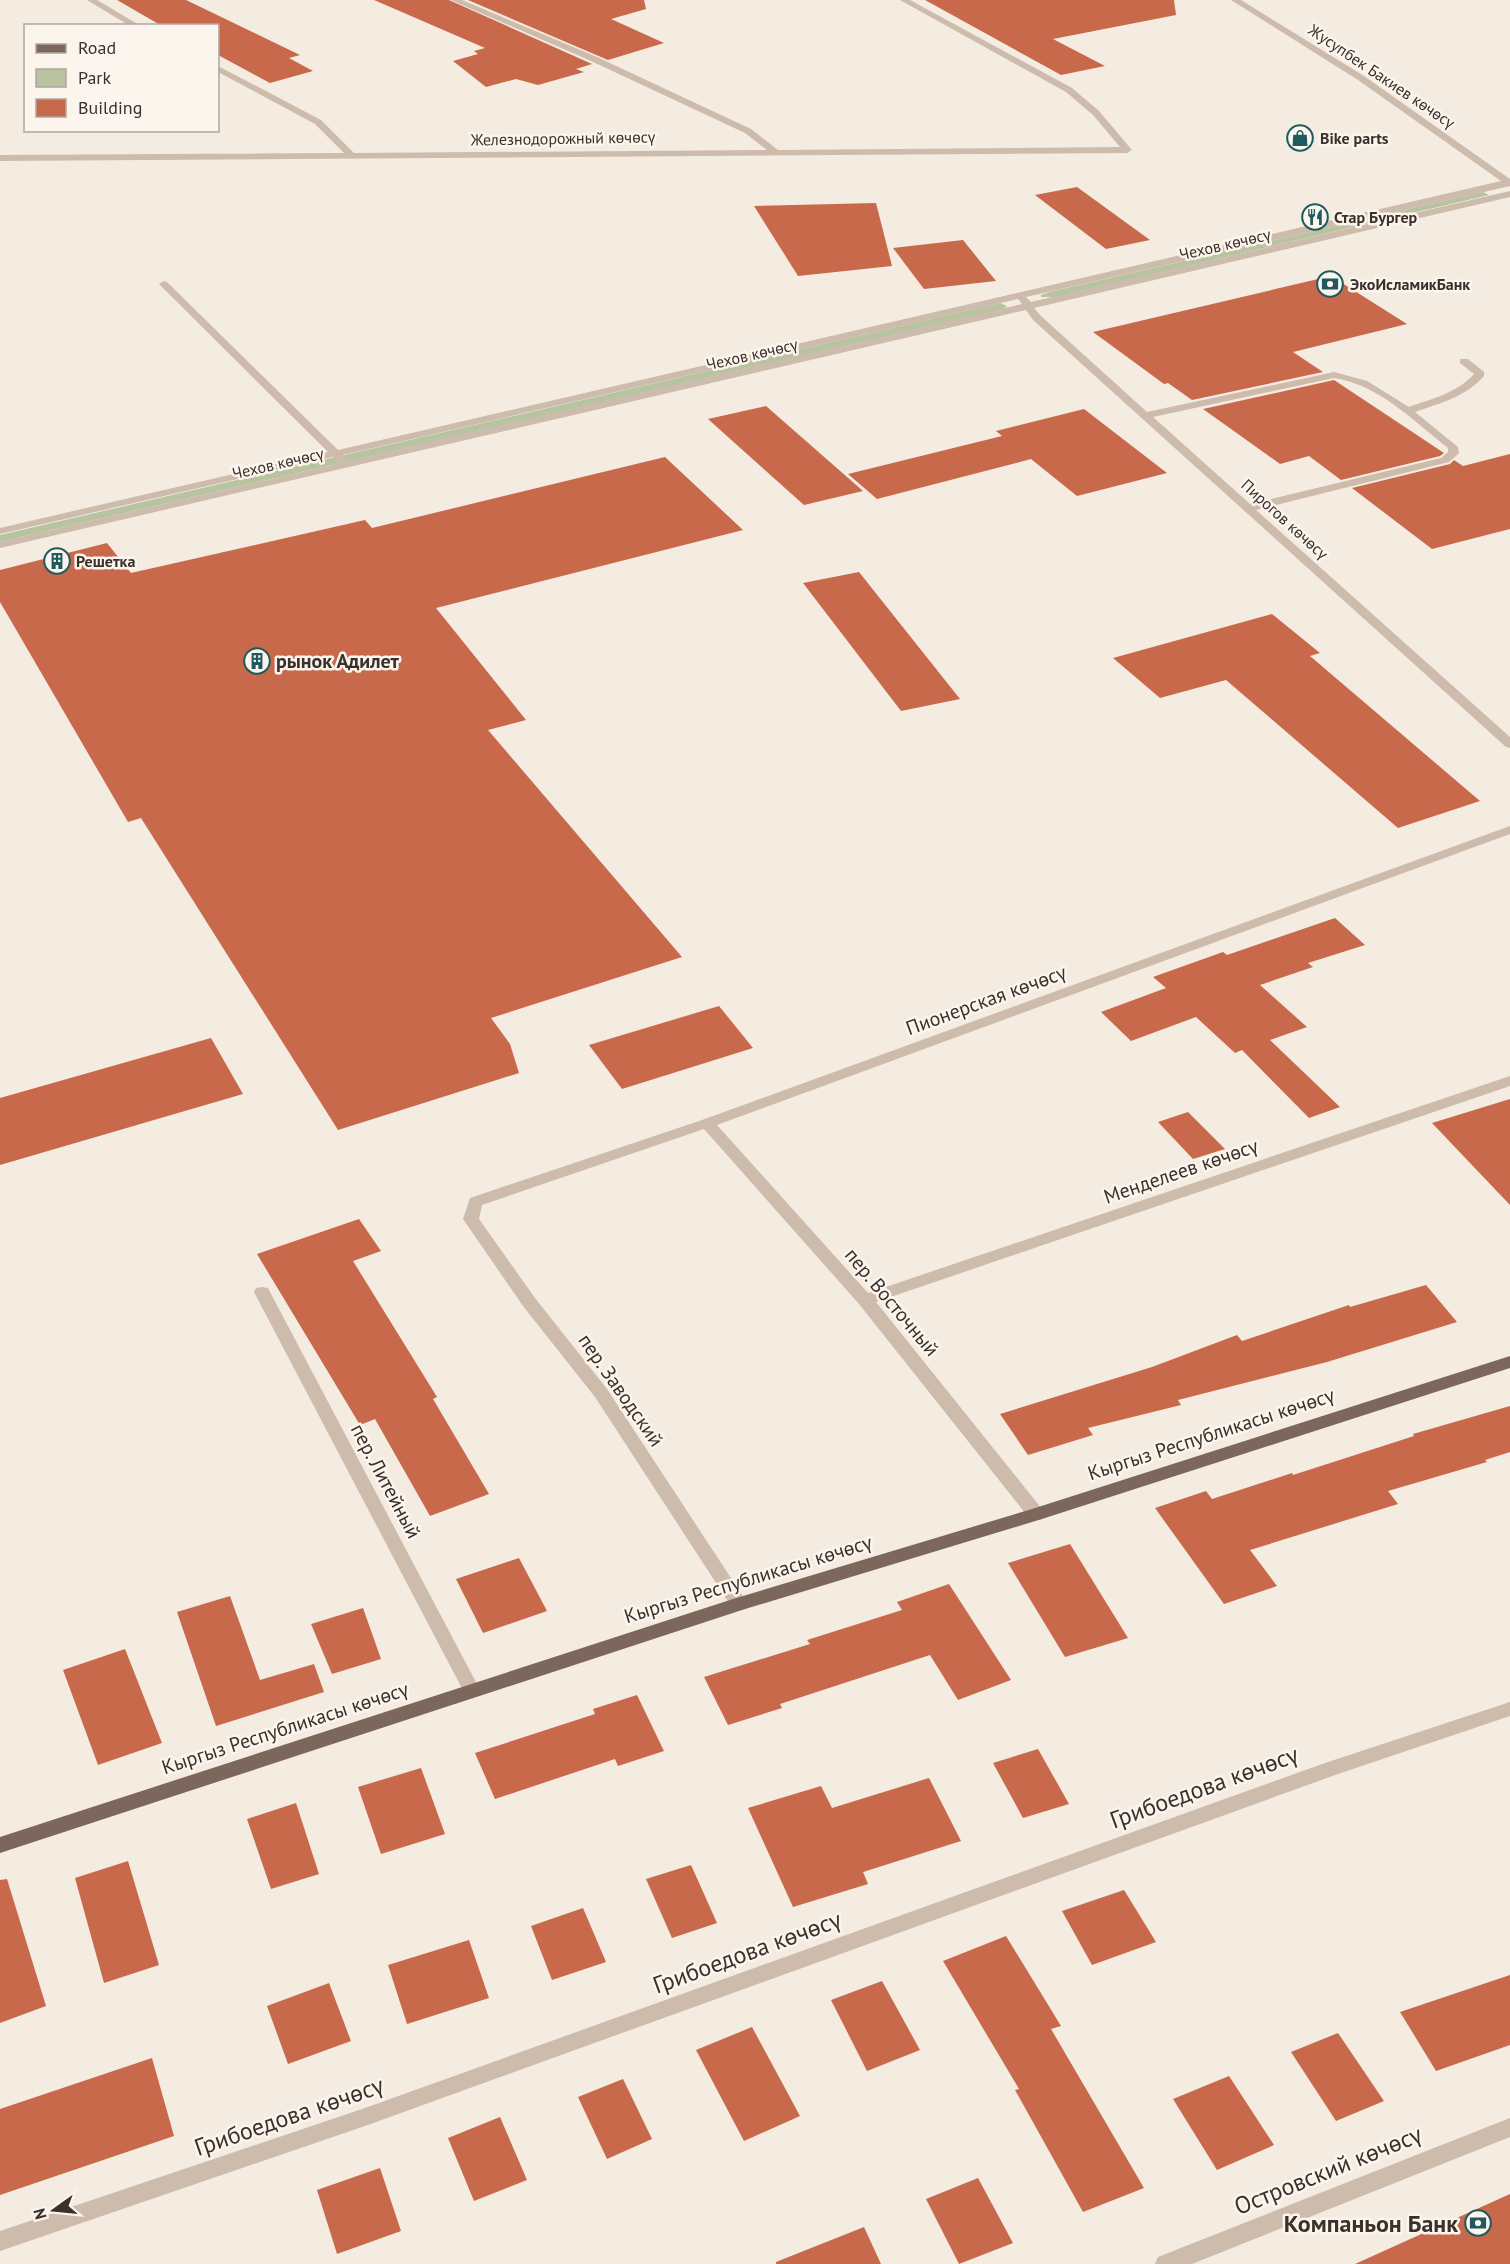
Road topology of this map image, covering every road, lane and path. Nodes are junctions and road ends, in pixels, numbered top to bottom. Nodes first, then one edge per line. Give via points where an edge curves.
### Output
1 (91, 0) edge
2 (455, 0) edge
3 (904, 0) edge
4 (1235, 0) edge
5 (133, 24) edge
6 (219, 70) edge
7 (774, 151) junction
8 (351, 155) junction
9 (0, 158) edge
10 (1510, 182) edge
11 (1480, 189) junction
12 (1510, 194) edge
13 (1494, 197) junction
14 (164, 284) dead end
15 (1037, 291) junction
16 (1023, 294) junction
17 (996, 301) junction
18 (1050, 301) junction
19 (1028, 307) junction
20 (1006, 312) junction
21 (1037, 318) junction
22 (1464, 361) dead end
23 (1407, 411) junction
24 (1146, 416) junction
25 (336, 454) junction
26 (346, 464) junction
27 (1249, 508) junction
28 (0, 531) edge
29 (0, 545) edge
30 (1510, 744) edge
31 (1510, 830) edge
32 (1510, 1081) edge
33 (707, 1123) junction
34 (475, 1202) joint
35 (262, 1292) dead end
36 (865, 1300) junction
37 (1510, 1362) edge
38 (1036, 1514) junction
39 (739, 1604) junction
40 (472, 1690) junction
41 (1510, 1709) edge
42 (0, 1845) edge
43 (1510, 2127) edge
44 (0, 2241) edge
45 (1166, 2264) edge

1 - 5 street
2 - 7 street via 748,131
3 - 7 street, Железнодорожный көчөсү via 1070,90 1096,113 1127,150
4 - 10 street, Жусупбек Бакиев көчөсү via 1361,78
6 - 8 street via 318,122
7 - 8 street, Железнодорожный көчөсү
8 - 9 street, Железнодорожный көчөсү
10 - 11 street, Чехов көчөсү
11 - 13 street via 1494,190
11 - 15 street, Чехов көчөсү
12 - 13 street, Чехов көчөсү
13 - 18 street, Чехов көчөсү
14 - 25 street
15 - 16 street, Чехов көчөсү
15 - 18 street via 1029,297
16 - 17 street, Чехов көчөсү
16 - 19 street, Пирогов көчөсү
17 - 20 street via 1016,303
17 - 25 street, Чехов көчөсү
18 - 19 street, Чехов көчөсү
19 - 20 street, Чехов көчөсү
19 - 21 street, Пирогов көчөсү
20 - 21 street
20 - 26 street, Чехов көчөсү
21 - 24 street, Пирогов көчөсү
22 - 23 street via 1480,374 1474,382
23 - 24 street via 1355,378 1334,375
23 - 27 street via 1453,447 1454,453 1445,460
24 - 27 street, Пирогов көчөсү
25 - 26 street
25 - 28 street, Чехов көчөсү
26 - 29 street, Чехов көчөсү
27 - 30 street, Пирогов көчөсү
31 - 33 street, Пионерская көчөсү
32 - 36 street, Менделеев көчөсү
33 - 34 street, Пионерская көчөсү
33 - 36 street, пер. Восточный
34 - 39 street, пер. Заводский via 471,1219 529,1302 601,1393
35 - 40 street, пер. Литейный
36 - 38 street, пер. Восточный
37 - 38 main road, Кыргыз Республикасы көчөсү
38 - 39 main road, Кыргыз Республикасы көчөсү
39 - 40 main road, Кыргыз Республикасы көчөсү
40 - 42 main road, Кыргыз Республикасы көчөсү
41 - 44 street, Грибоедова көчөсү via 1332,1768 365,2117
43 - 45 street, Островский көчөсү

